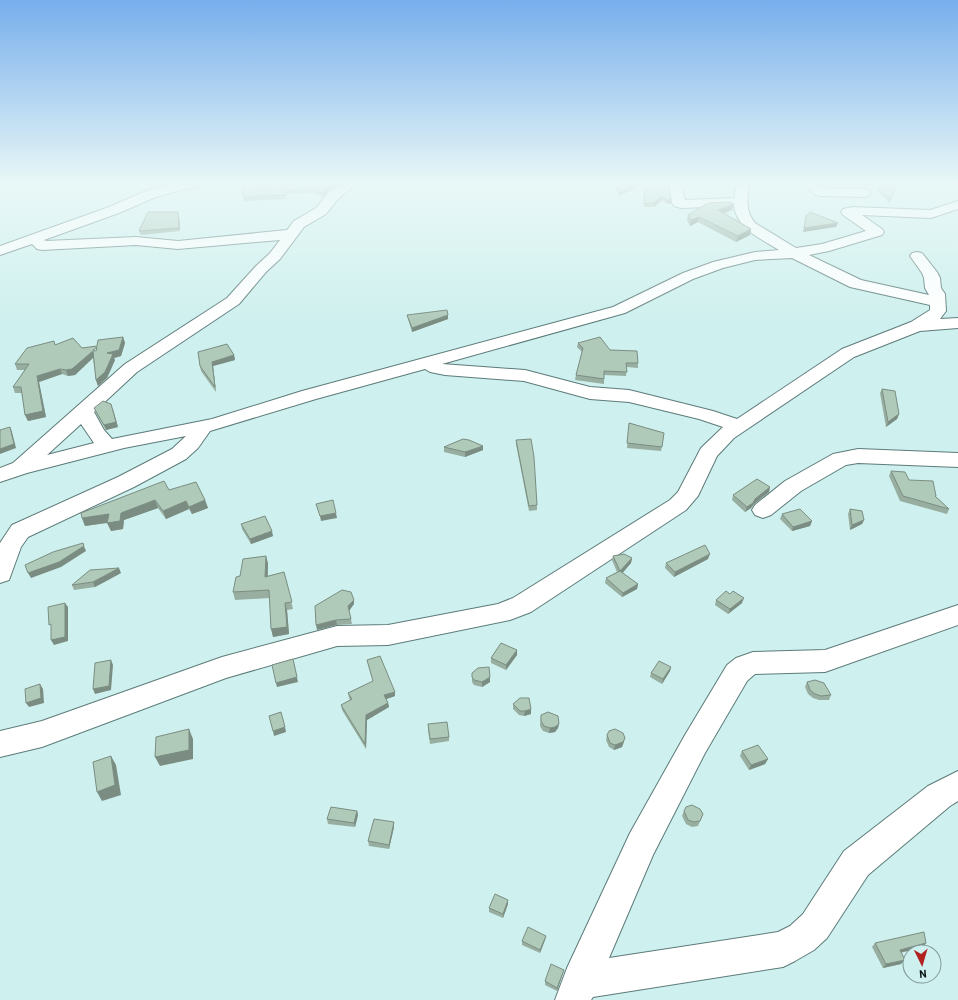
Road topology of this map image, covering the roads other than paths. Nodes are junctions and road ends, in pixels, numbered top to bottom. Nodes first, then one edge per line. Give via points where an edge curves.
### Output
1 (61, 229) edge
2 (295, 229) edge
3 (757, 229) edge
4 (871, 229) edge
5 (291, 234) junction
6 (34, 238) junction
7 (0, 251) edge
8 (794, 253) junction
9 (917, 256) dead end
10 (938, 302) junction
11 (958, 323) edge
12 (918, 326) junction
13 (427, 362) junction
14 (83, 410) junction
15 (739, 426) junction
16 (202, 428) junction
17 (108, 446) junction
18 (958, 460) edge
19 (20, 468) junction
20 (0, 475) edge
21 (764, 510) dead end
22 (8, 539) edge
23 (0, 574) edge
24 (958, 615) edge
25 (0, 744) edge
26 (958, 785) edge
27 (576, 990) edge

1 - 6 street
2 - 5 street
3 - 8 street
4 - 8 street via 876,232 836,245
5 - 6 street via 173,245 136,241 42,246
5 - 14 street via 275,256 232,301 143,359
6 - 7 street
8 - 10 street via 856,284
8 - 13 street via 755,256 718,265 688,276 619,310
9 - 10 street via 929,272
10 - 12 street via 938,311 934,316
11 - 12 street
12 - 15 street via 848,353
13 - 15 street via 445,370 525,376 590,393 629,396
13 - 16 street
14 - 17 street via 96,433
14 - 19 street
15 - 25 street via 708,452 687,496 678,505 522,606 501,613 388,635 337,636 222,668 42,734
16 - 17 street
16 - 22 street via 180,454
17 - 19 street
18 - 21 street via 858,456 840,459 793,486
19 - 20 street
22 - 23 street
24 - 27 street via 825,661 753,663 738,673 695,744 641,844
26 - 27 street via 939,796 856,863 815,926 802,938 783,949

